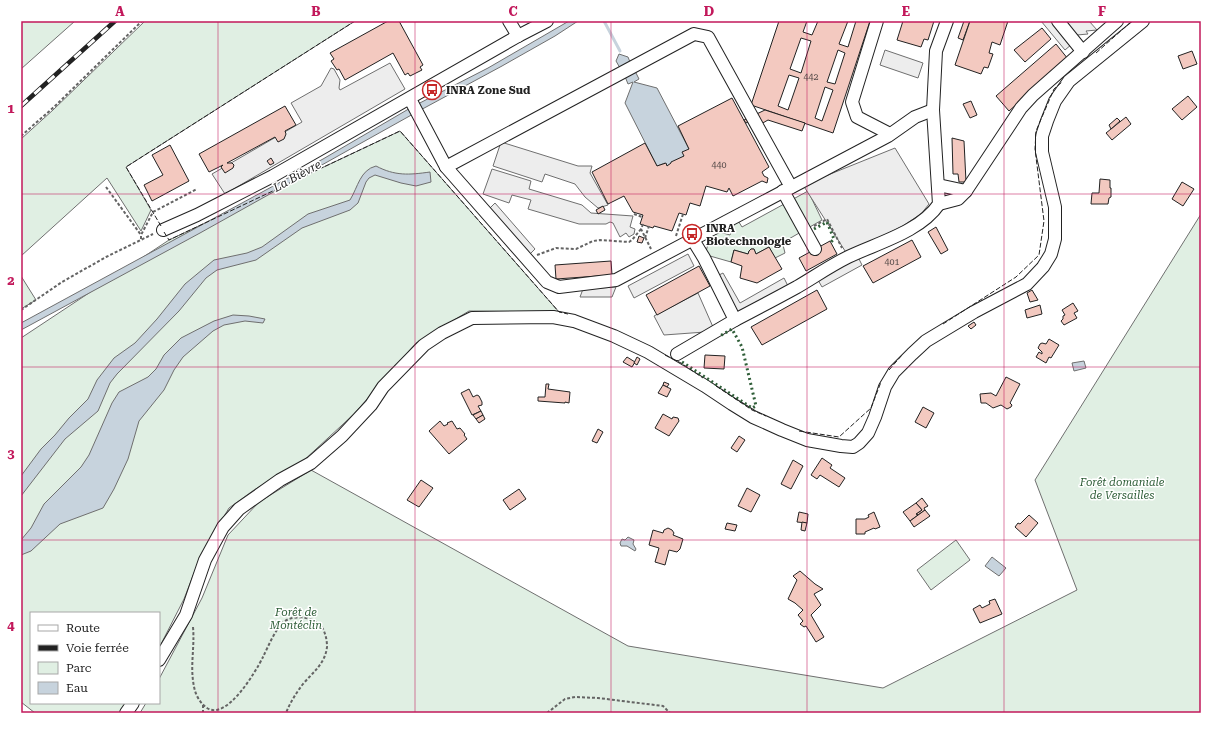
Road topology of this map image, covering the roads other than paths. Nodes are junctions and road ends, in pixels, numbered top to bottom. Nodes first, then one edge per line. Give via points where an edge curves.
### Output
1 (509, 21) edge
2 (546, 21) edge
3 (877, 21) edge
4 (947, 21) edge
5 (1058, 21) edge
6 (1143, 21) edge
7 (1109, 24) edge
8 (518, 36) junction
9 (1083, 52) junction
10 (413, 106) junction
11 (933, 110) junction
12 (890, 134) junction
13 (446, 167) junction
14 (938, 185) junction
15 (787, 189) junction
16 (966, 191) junction
17 (939, 204) junction
18 (163, 230) road end
19 (693, 240) junction
20 (815, 249) dead end
21 (735, 320) junction
22 (676, 354) dead end
23 (160, 658) edge
24 (131, 704) edge
25 (126, 713) edge

1 - 8 street
2 - 8 street
3 - 12 street via 852,102 857,117
4 - 11 street via 936,51
5 - 9 street
6 - 23 street via 1070,81 1056,101 1047,121 1042,136 1042,152 1055,207 1055,239 1043,267 1027,284 926,341 912,354 894,372 885,387 868,433 859,443 841,446 807,440 782,430 747,414 648,352 574,321 553,317 472,318 424,345 342,436 311,463 280,480 239,509 223,527 205,560 186,615
7 - 9 street
8 - 10 street
9 - 16 street via 1021,108
10 - 13 street
10 - 18 street via 198,215
11 - 12 street via 915,117
11 - 14 street
12 - 15 street
13 - 15 street via 694,34 708,37
13 - 19 street via 547,282 559,286 616,280
14 - 16 street
14 - 17 street
15 - 19 street
15 - 20 street
16 - 17 street via 958,199
17 - 21 street via 911,229 847,258
19 - 21 street
21 - 22 street
24 - 25 street

